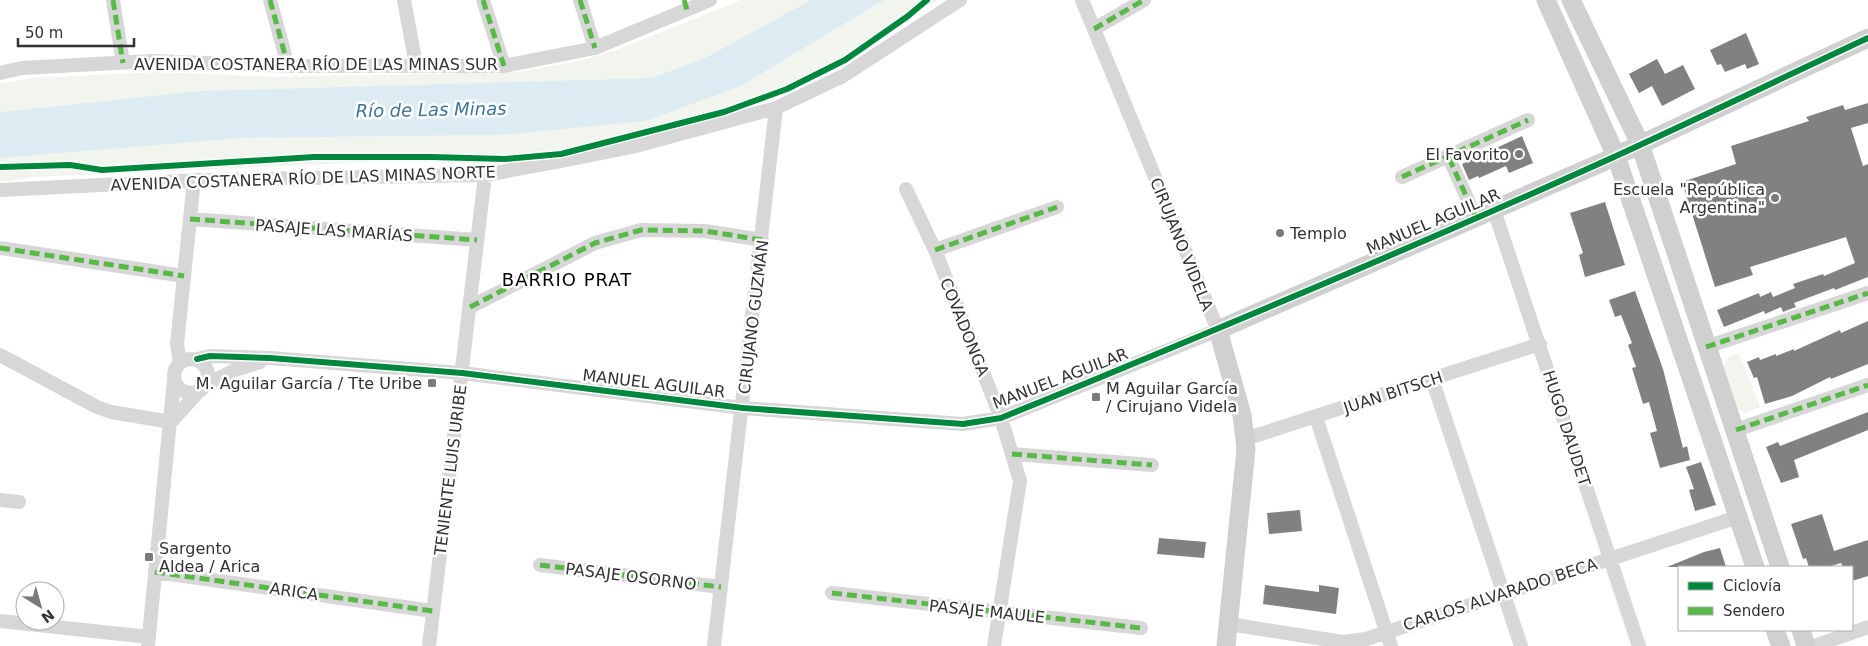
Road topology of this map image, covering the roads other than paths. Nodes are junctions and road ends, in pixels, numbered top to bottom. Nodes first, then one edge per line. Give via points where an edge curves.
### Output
1 (113, 0) edge
2 (270, 0) edge
3 (404, 0) edge
4 (483, 0) edge
5 (580, 0) edge
6 (710, 0) edge
7 (960, 0) edge
8 (1082, 0) edge
9 (1144, 0) edge
10 (1571, 0) edge
11 (1552, 2) edge
12 (685, 5) edge
13 (1094, 29) junction
14 (1868, 38) edge
15 (595, 48) junction
16 (123, 62) junction
17 (416, 65) junction
18 (288, 66) junction
19 (504, 66) junction
20 (0, 73) edge
21 (776, 108) junction
22 (1528, 120) dead end
23 (1640, 144) junction
24 (1616, 156) junction
25 (1449, 158) junction
26 (485, 175) junction
27 (1402, 177) dead end
28 (194, 180) junction
29 (906, 189) dead end
30 (0, 190) edge
31 (1057, 207) dead end
32 (1494, 210) junction
33 (1476, 218) junction
34 (190, 219) junction
35 (477, 240) junction
36 (762, 240) junction
37 (0, 248) edge
38 (935, 250) junction
39 (184, 276) junction
40 (1868, 293) edge
41 (470, 307) junction
42 (1218, 330) junction
43 (1540, 344) junction
44 (1706, 347) junction
45 (0, 355) edge
46 (270, 358) junction
47 (197, 359) junction
48 (180, 363) junction
49 (462, 373) junction
50 (1432, 379) junction
51 (174, 380) junction
52 (1868, 385) edge
53 (202, 388) junction
54 (743, 408) junction
55 (1316, 417) junction
56 (1001, 418) junction
57 (171, 422) junction
58 (1736, 430) junction
59 (1245, 438) junction
60 (1012, 454) junction
61 (1152, 465) dead end
62 (0, 500) edge
63 (18, 502) dead end
64 (1738, 517) junction
65 (1609, 558) junction
66 (540, 565) dead end
67 (1755, 566) edge
68 (1780, 566) edge
69 (155, 572) junction
70 (722, 587) junction
71 (832, 593) dead end
72 (1504, 593) junction
73 (434, 611) junction
74 (998, 613) junction
75 (0, 621) edge
76 (1229, 624) junction
77 (1868, 627) edge
78 (1141, 628) dead end
79 (1775, 631) edge
80 (1801, 631) edge
81 (1386, 632) junction
82 (148, 642) edge
83 (429, 646) edge
84 (714, 646) edge
85 (994, 646) edge
86 (1226, 646) edge
87 (1390, 646) edge
88 (1521, 646) edge
89 (1639, 646) edge
90 (1781, 646) edge
91 (1806, 646) edge
92 (1814, 646) edge

1 - 16 street
2 - 18 street
3 - 17 street
4 - 19 street
5 - 15 street
6 - 12 street, AVENIDA COSTANERA RÍO DE LAS MINAS SUR
7 - 21 street, AVENIDA COSTANERA RÍO DE LAS MINAS NORTE via 849,72
8 - 13 street, CIRUJANO VIDELA
9 - 13 street
10 - 23 main road
11 - 24 main road
12 - 15 street, AVENIDA COSTANERA RÍO DE LAS MINAS SUR
13 - 42 street, CIRUJANO VIDELA
14 - 23 main road, MANUEL AGUILAR
15 - 19 street, AVENIDA COSTANERA RÍO DE LAS MINAS SUR
16 - 18 street, AVENIDA COSTANERA RÍO DE LAS MINAS SUR
16 - 20 street, AVENIDA COSTANERA RÍO DE LAS MINAS SUR via 22,68
17 - 18 street, AVENIDA COSTANERA RÍO DE LAS MINAS SUR
17 - 19 street, AVENIDA COSTANERA RÍO DE LAS MINAS SUR
21 - 26 street, AVENIDA COSTANERA RÍO DE LAS MINAS NORTE via 632,147
21 - 36 street, CIRUJANO GUZMÁN
22 - 25 street
23 - 24 main road, MANUEL AGUILAR
23 - 44 main road
24 - 32 main road, MANUEL AGUILAR
24 - 64 main road
25 - 27 street
25 - 33 street
26 - 28 street, AVENIDA COSTANERA RÍO DE LAS MINAS NORTE
26 - 35 street, TENIENTE LUIS URIBE
28 - 30 street, AVENIDA COSTANERA RÍO DE LAS MINAS NORTE
28 - 34 street
29 - 38 street, COVADONGA
31 - 38 street
32 - 33 main road, MANUEL AGUILAR
32 - 43 street, HUGO DAUDET
33 - 42 main road, MANUEL AGUILAR
34 - 35 street, PASAJE LAS MARÍAS
34 - 39 street
35 - 41 street, TENIENTE LUIS URIBE
36 - 41 street via 705,231 641,230 595,243
36 - 54 street, CIRUJANO GUZMÁN
37 - 39 street
38 - 56 street, COVADONGA
39 - 48 street via 177,344
40 - 44 street
41 - 49 street, TENIENTE LUIS URIBE
42 - 56 street, MANUEL AGUILAR
42 - 59 main road, CIRUJANO VIDELA via 1242,415
43 - 50 street, JUAN BITSCH
43 - 65 street, HUGO DAUDET
44 - 58 main road
45 - 57 street via 96,407
46 - 47 street, MANUEL AGUILAR via 210,356
46 - 49 street, MANUEL AGUILAR
46 - 53 street, MANUEL AGUILAR via 235,370
47 - 48 street
47 - 53 street via 208,372
48 - 51 street
49 - 54 street, MANUEL AGUILAR
49 - 73 street, TENIENTE LUIS URIBE
50 - 55 street, JUAN BITSCH
50 - 72 street
51 - 53 street via 186,392
51 - 57 street
52 - 58 street
53 - 57 street
54 - 56 street, MANUEL AGUILAR via 963,424
54 - 70 street, CIRUJANO GUZMÁN
55 - 59 street, JUAN BITSCH
55 - 81 street
56 - 60 street, COVADONGA
57 - 69 street
58 - 68 main road
59 - 76 main road, CIRUJANO VIDELA via 1244,480
60 - 61 street
60 - 74 street, COVADONGA via 1020,481
62 - 63 street
64 - 65 street, CARLOS ALVARADO BECA
64 - 67 main road
65 - 72 street, CARLOS ALVARADO BECA
65 - 89 street, HUGO DAUDET
66 - 70 street, PASAJE OSORNO
69 - 73 street, ARICA
69 - 82 street
70 - 84 street, CIRUJANO GUZMÁN
71 - 74 street, PASAJE MAULE
72 - 81 street, CARLOS ALVARADO BECA
72 - 88 street
73 - 83 street, TENIENTE LUIS URIBE
74 - 78 street, PASAJE MAULE
74 - 85 street, COVADONGA
75 - 82 street
76 - 81 street, CARLOS ALVARADO BECA via 1344,642
76 - 86 main road, CIRUJANO VIDELA
77 - 92 street
79 - 90 main road
80 - 91 main road
81 - 87 street

